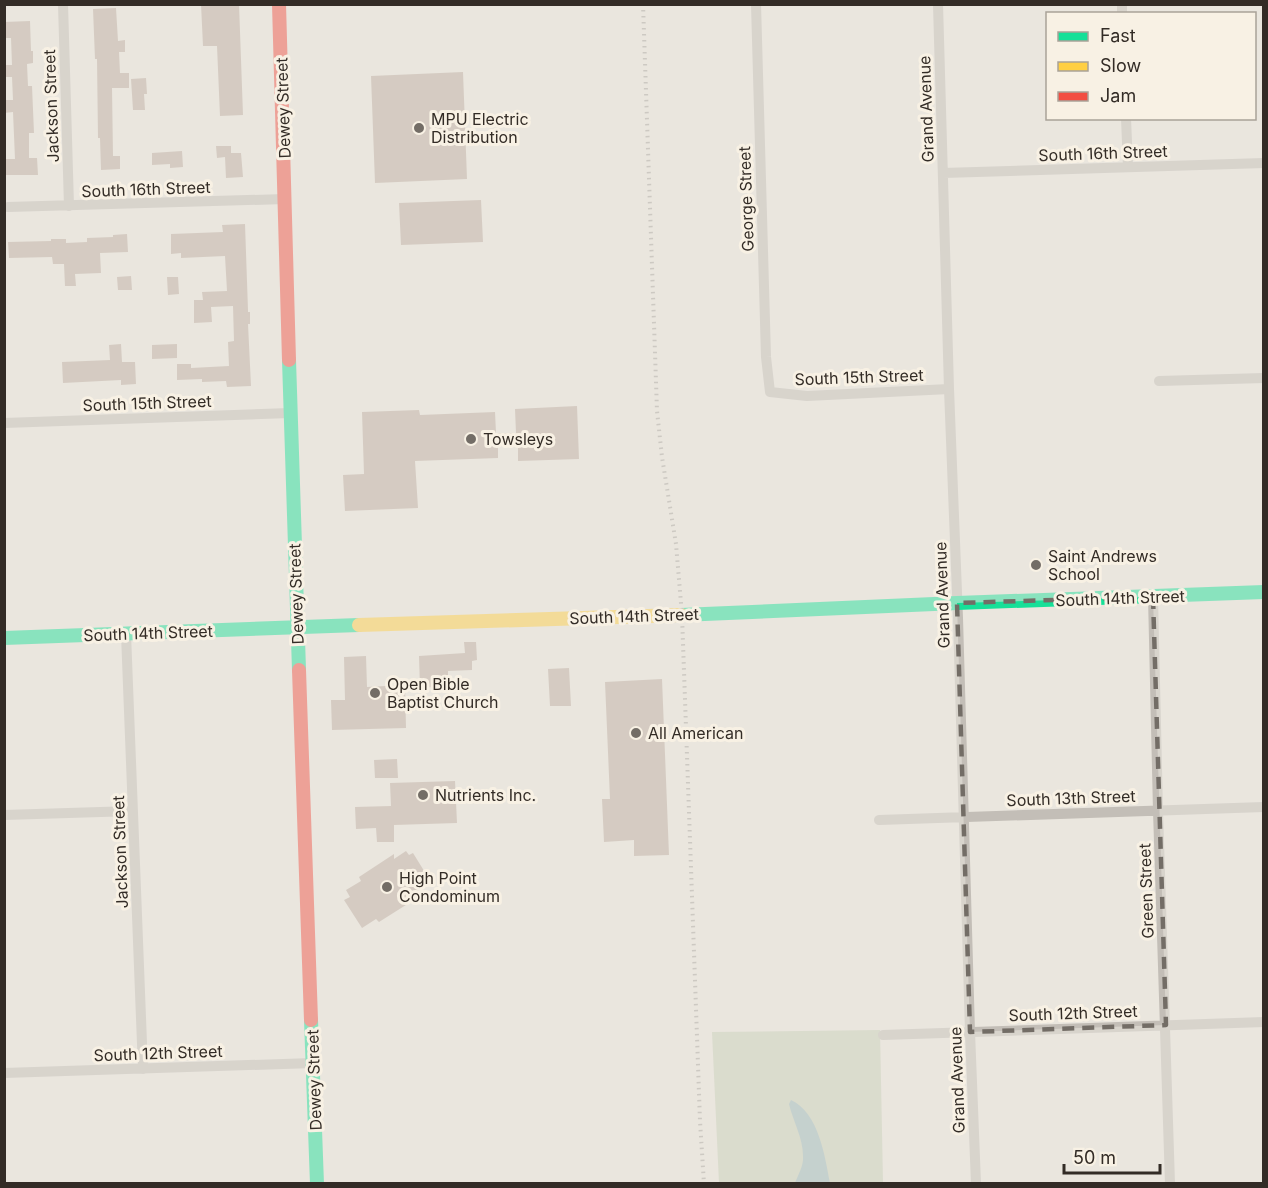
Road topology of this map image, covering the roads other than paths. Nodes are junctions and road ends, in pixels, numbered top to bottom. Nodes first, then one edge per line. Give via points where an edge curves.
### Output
1 (63, 4) edge
2 (279, 4) edge
3 (756, 4) edge
4 (938, 4) edge
5 (1126, 120) edge
6 (1263, 163) edge
7 (1128, 167) junction
8 (943, 173) junction
9 (285, 199) junction
10 (69, 206) junction
11 (8, 207) dead end
12 (1263, 378) edge
13 (1159, 381) dead end
14 (949, 389) junction
15 (770, 392) joint
16 (290, 413) junction
17 (4, 423) edge
18 (1263, 592) edge
19 (1153, 597) junction
20 (957, 603) junction
21 (297, 627) junction
22 (126, 634) junction
23 (4, 638) edge
24 (1263, 807) edge
25 (133, 811) junction
26 (1158, 811) junction
27 (4, 815) edge
28 (964, 816) junction
29 (879, 820) dead end
30 (1263, 1022) edge
31 (1166, 1025) junction
32 (970, 1032) junction
33 (883, 1035) dead end
34 (313, 1063) junction
35 (143, 1069) junction
36 (4, 1072) edge
37 (317, 1184) edge
38 (976, 1184) edge
39 (1170, 1184) edge

1 - 10 street, Jackson Street
2 - 9 street, Dewey Street
3 - 15 street, George Street
4 - 8 street, Grand Avenue
5 - 7 street
6 - 7 street, South 16th Street
7 - 8 street, South 16th Street
8 - 14 street, Grand Avenue
9 - 10 street, South 16th Street
9 - 16 street, Dewey Street
10 - 11 street, South 16th Street
12 - 13 street
14 - 15 street, South 15th Street via 807,396
14 - 20 street, Grand Avenue
16 - 17 street, South 15th Street
16 - 21 street, Dewey Street
18 - 19 street, South 14th Street
19 - 20 street, South 14th Street
19 - 26 street, Green Street
20 - 21 street, South 14th Street
20 - 28 street, Grand Avenue
21 - 22 street, South 14th Street
21 - 34 street, Dewey Street
22 - 23 street, South 14th Street
22 - 25 street, Jackson Street
24 - 26 street, South 13th Street
25 - 27 street
25 - 35 street, Jackson Street
26 - 28 street, South 13th Street
26 - 31 street, Green Street
28 - 29 street, South 13th Street
28 - 32 street, Grand Avenue
30 - 31 street, South 12th Street
31 - 32 street, South 12th Street
31 - 39 street, Green Street
32 - 33 street, South 12th Street
32 - 38 street, Grand Avenue
34 - 35 street, South 12th Street
34 - 37 street, Dewey Street
35 - 36 street, South 12th Street

